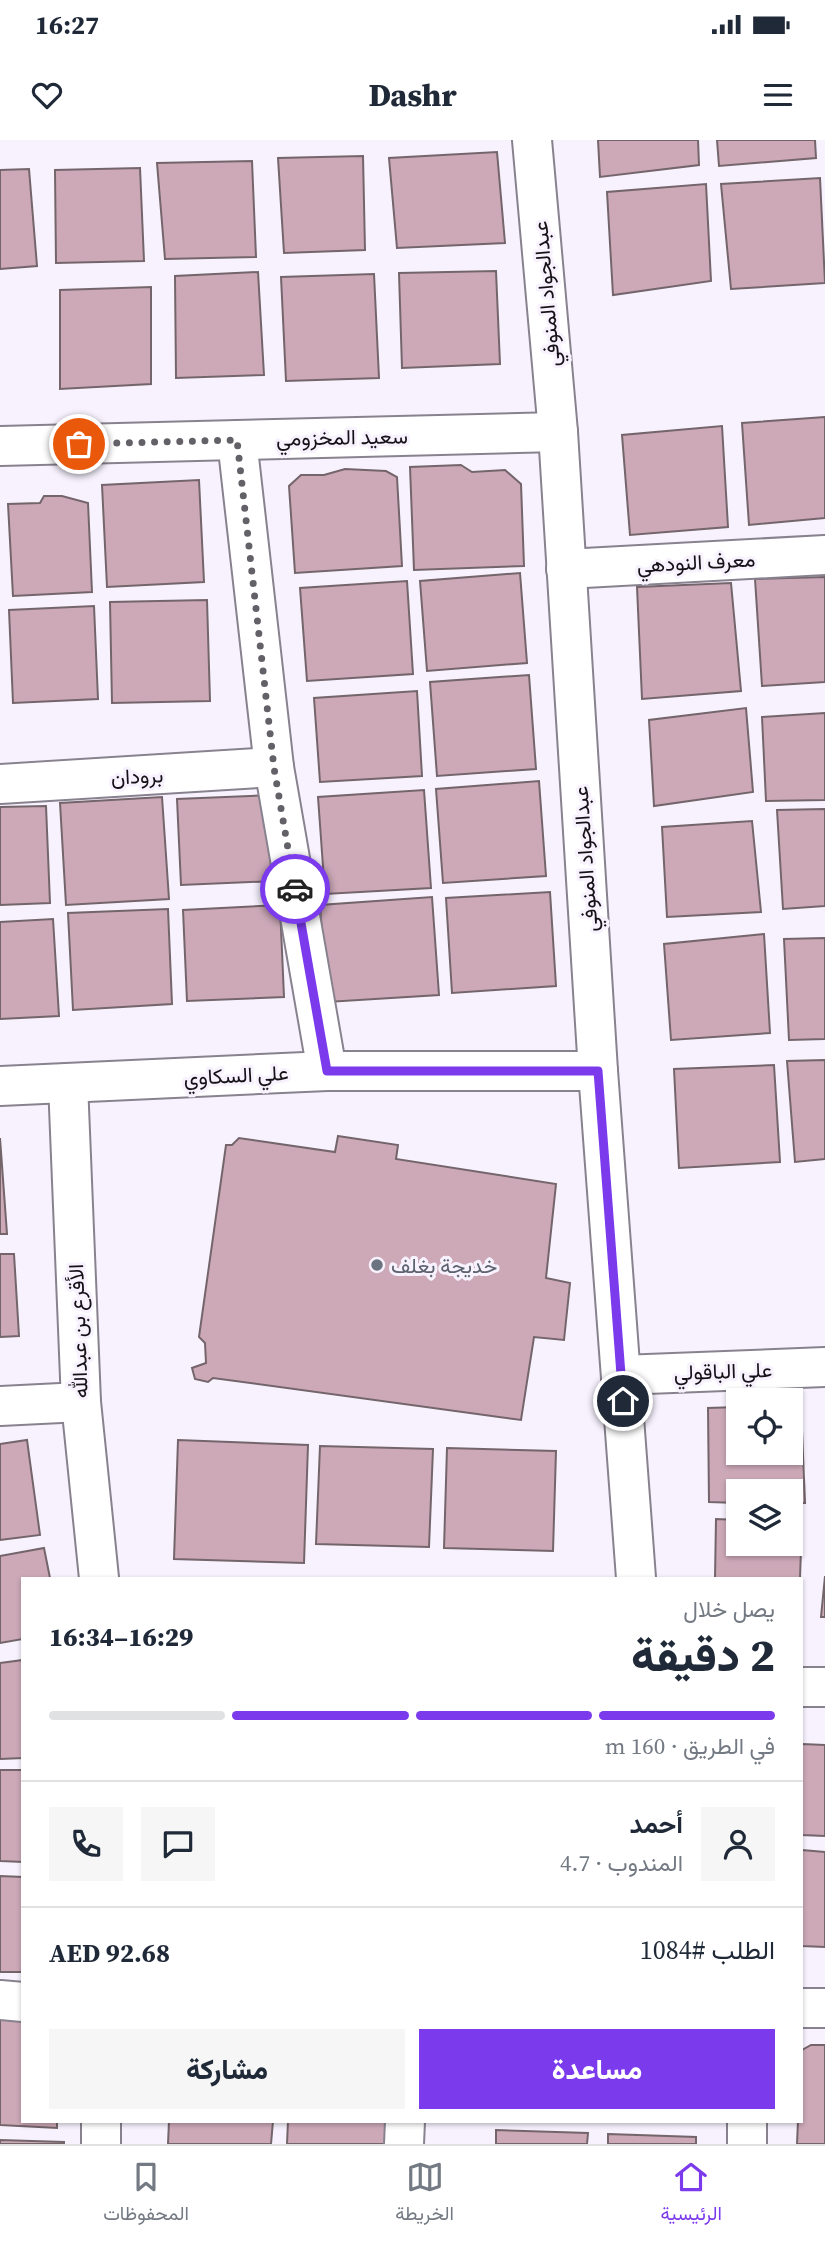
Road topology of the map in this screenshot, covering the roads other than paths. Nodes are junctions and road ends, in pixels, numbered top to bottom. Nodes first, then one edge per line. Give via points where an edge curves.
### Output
1 (532, 140) edge
2 (558, 432) junction
3 (237, 440) junction
4 (0, 446) edge
5 (825, 555) edge
6 (566, 569) junction
7 (274, 768) junction
8 (0, 784) edge
9 (327, 1071) junction
10 (598, 1071) junction
11 (68, 1083) junction
12 (0, 1086) edge
13 (825, 1367) edge
14 (621, 1375) junction
15 (81, 1402) junction
16 (0, 1406) edge
17 (99, 1577) edge
18 (636, 1577) edge
19 (803, 1687) edge
20 (825, 1687) edge
21 (0, 2000) edge
22 (21, 2002) edge
23 (803, 2008) edge
24 (825, 2008) edge
25 (102, 2123) edge
26 (405, 2123) edge
27 (747, 2123) edge
28 (101, 2144) edge
29 (404, 2144) edge
30 (747, 2144) edge

1 - 2 street, عبدالجواد المنوفي
2 - 3 street, سعيد المخزومي
2 - 6 street, عبدالجواد المنوفي
3 - 4 street, سعيد المخزومي
3 - 7 street
5 - 6 street, معرف النودهي
6 - 10 street, عبدالجواد المنوفي
7 - 8 street, برودان
7 - 9 street
9 - 10 street, علي السكاوي
9 - 11 street, علي السكاوي
10 - 14 street, عبدالجواد المنوفي
11 - 12 street, علي السكاوي
11 - 15 street, الأقرع بن عبدالله
13 - 14 street, علي الباقولي
14 - 18 street, عبدالجواد المنوفي
15 - 16 street
15 - 17 street, الأقرع بن عبدالله
19 - 20 street
21 - 22 street
23 - 24 street
25 - 28 street
26 - 29 street
27 - 30 street

